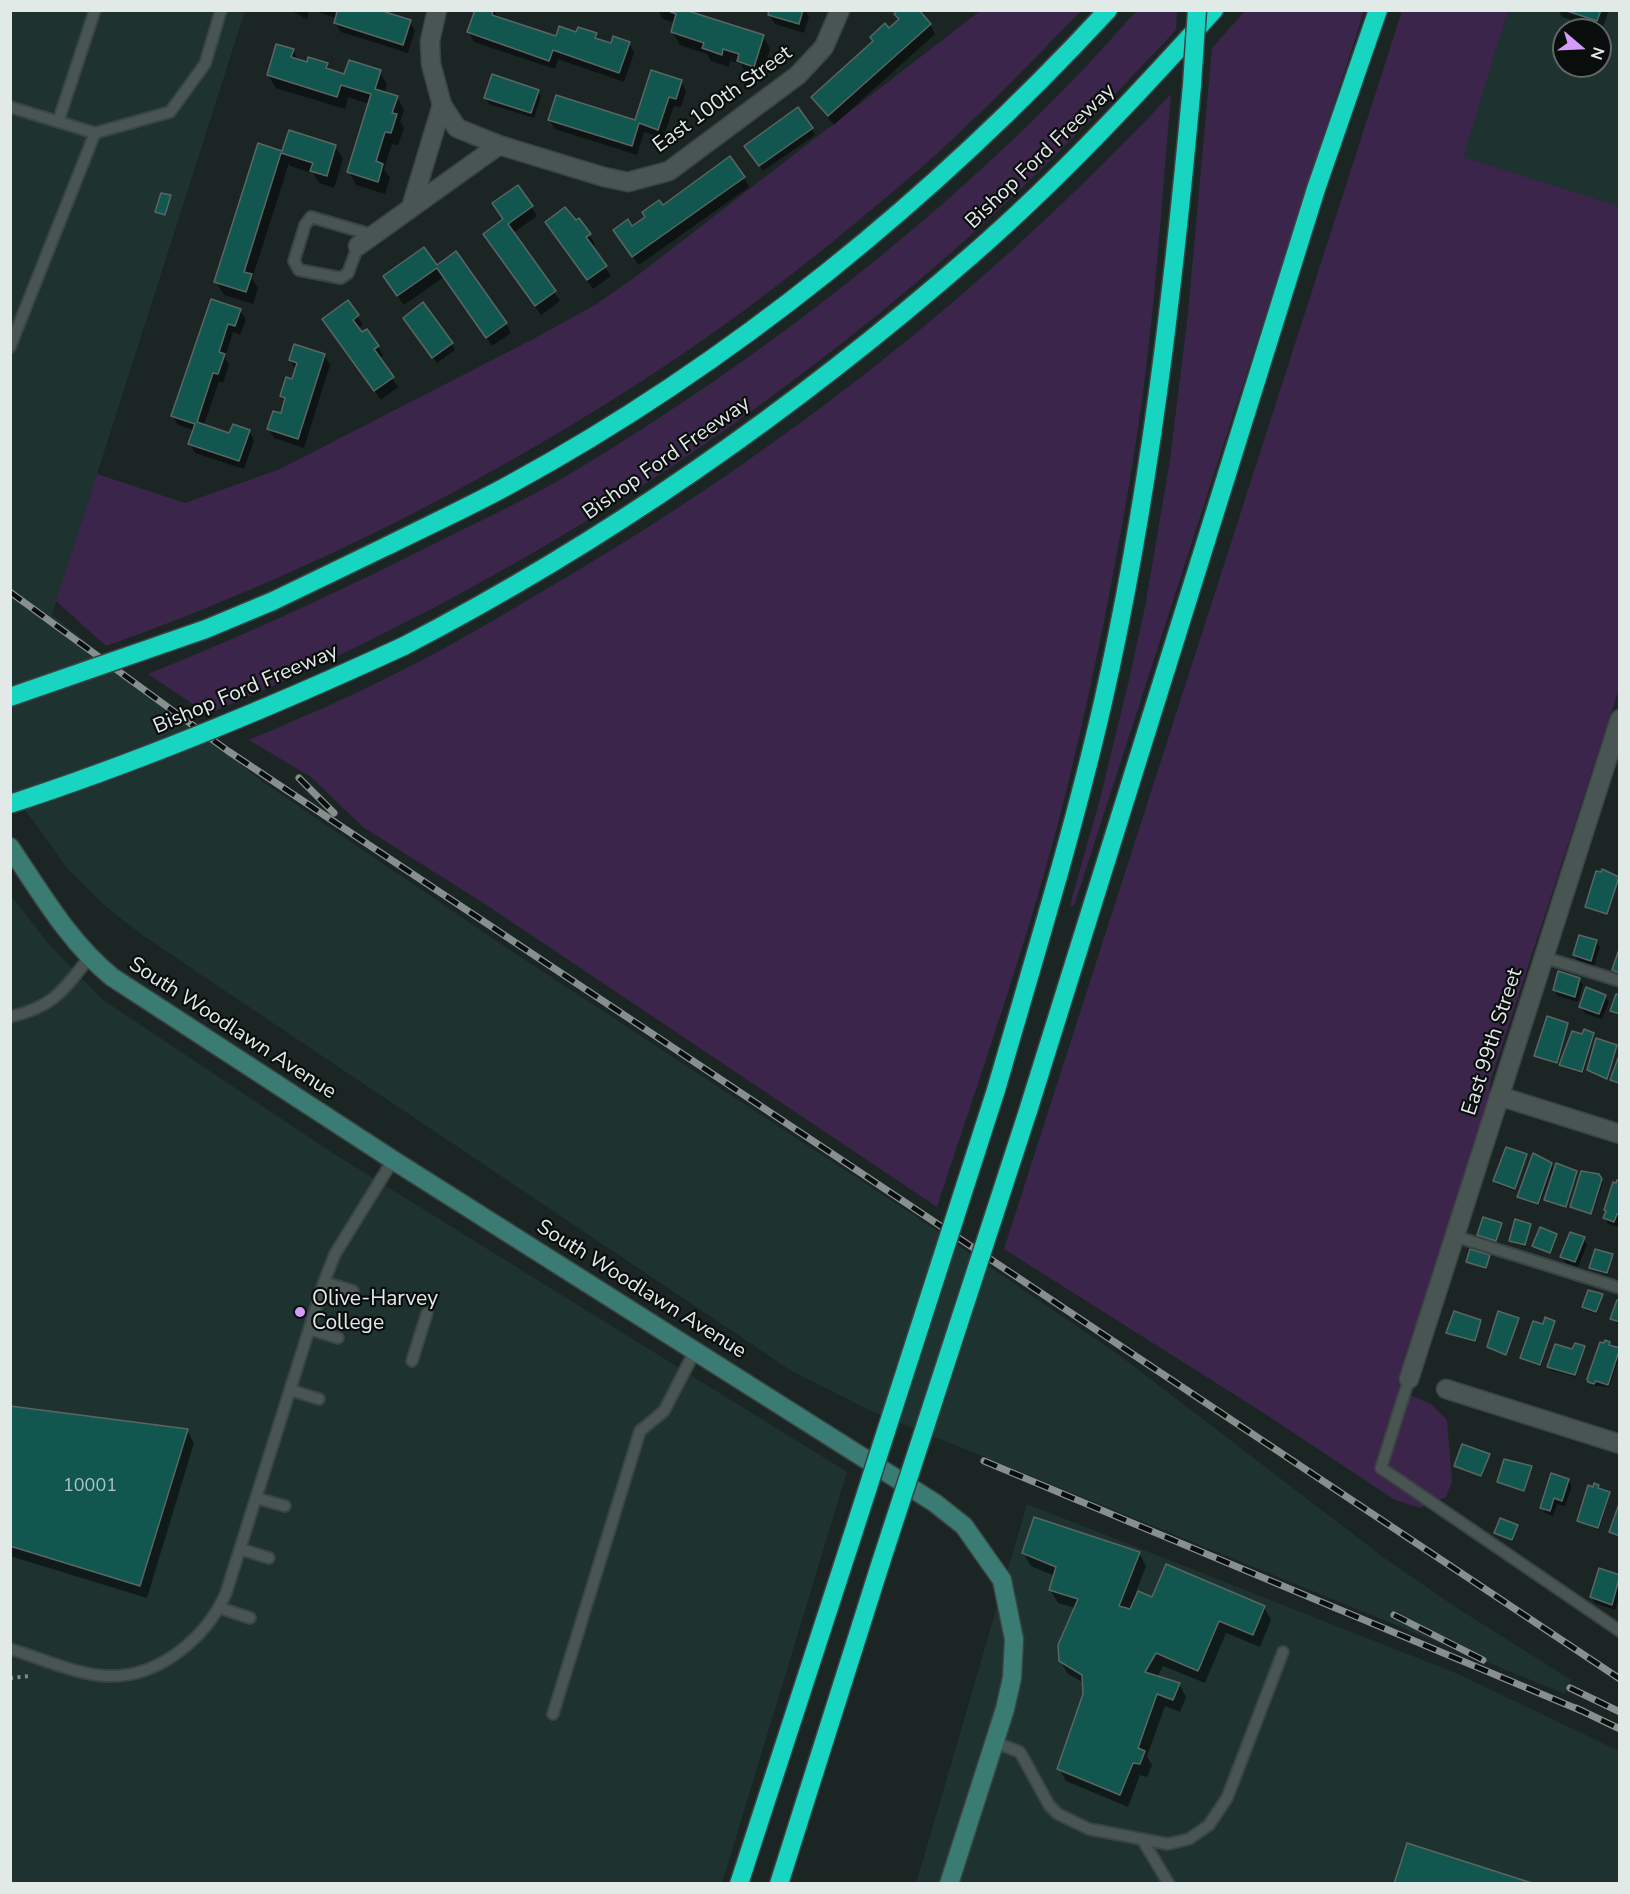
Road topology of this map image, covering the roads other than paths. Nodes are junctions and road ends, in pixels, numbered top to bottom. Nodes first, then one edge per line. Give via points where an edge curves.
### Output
1 (95, 10) edge
2 (221, 10) edge
3 (437, 10) edge
4 (840, 10) edge
5 (1108, 10) edge
6 (1197, 10) edge
7 (1214, 10) edge
8 (1378, 10) edge
9 (442, 105) junction
10 (10, 107) edge
11 (58, 122) junction
12 (95, 133) junction
13 (499, 145) junction
14 (411, 208) junction
15 (365, 241) junction
16 (10, 347) edge
17 (10, 697) edge
18 (1620, 719) edge
19 (10, 804) edge
20 (10, 848) edge
21 (1543, 957) junction
22 (89, 958) junction
23 (1620, 981) edge
24 (10, 1017) edge
25 (1499, 1096) junction
26 (1620, 1134) edge
27 (393, 1160) junction
28 (1454, 1236) junction
29 (324, 1282) junction
30 (1620, 1288) edge
31 (353, 1291) dead end
32 (427, 1313) dead end
33 (309, 1329) junction
34 (338, 1338) dead end
35 (695, 1351) junction
36 (412, 1361) dead end
37 (1409, 1379) joint
38 (1446, 1389) dead end
39 (290, 1390) junction
40 (319, 1399) dead end
41 (1620, 1444) edge
42 (256, 1498) junction
43 (285, 1506) dead end
44 (240, 1549) junction
45 (269, 1558) dead end
46 (220, 1608) junction
47 (250, 1618) dead end
48 (1620, 1631) edge
49 (10, 1649) edge
50 (1282, 1652) dead end
51 (553, 1714) dead end
52 (994, 1742) junction
53 (1142, 1839) junction
54 (738, 1884) edge
55 (779, 1884) edge
56 (949, 1884) edge
57 (1169, 1884) edge

1 - 11 lane
2 - 12 lane via 205,64 170,112
3 - 9 street via 430,41 431,64
4 - 13 street, East 100th Street via 813,62 669,171 628,182
5 - 17 highway, bridge via 1042,81 926,190 810,285 701,366 579,445 508,486 273,601
6 - 54 highway, bridge via 1175,266 1128,574 1103,703 996,1090
7 - 19 highway, Bishop Ford Freeway, bridge via 1121,112 974,253 847,358 642,508 404,646 178,744
8 - 55 highway, bridge via 1316,189 1028,1111
9 - 13 street, East 100th Street via 457,129
9 - 14 street
10 - 11 lane
11 - 12 lane
12 - 16 lane
13 - 14 street
14 - 15 street
15 - 15 lane via 348,273 341,278 299,270 294,261 311,217
18 - 21 street, East 99th Street
20 - 22 street, South Woodlawn Avenue
21 - 23 lane
21 - 25 street, East 99th Street
22 - 24 lane via 58,996 38,1010
22 - 27 street, South Woodlawn Avenue via 139,996
25 - 26 street
25 - 28 street, East 99th Street
27 - 29 lane via 335,1254
27 - 35 street, South Woodlawn Avenue
28 - 30 lane
28 - 37 street, East 99th Street
29 - 31 lane
29 - 33 lane
32 - 36 lane
33 - 34 lane
33 - 39 lane
35 - 51 lane via 664,1412 640,1431
35 - 52 street, South Woodlawn Avenue via 935,1503 964,1526 984,1551 1002,1580 1014,1639 1012,1678
37 - 48 lane via 1382,1468
38 - 41 street
39 - 40 lane
39 - 42 lane
42 - 43 lane
42 - 44 lane
44 - 45 lane
44 - 46 lane
46 - 47 lane
46 - 49 lane via 189,1645 146,1670 125,1675 87,1673
50 - 53 lane via 1227,1798 1209,1825 1189,1839 1168,1844
52 - 53 lane via 1020,1752 1058,1814 1089,1829
52 - 56 street, South Woodlawn Avenue
53 - 57 lane

